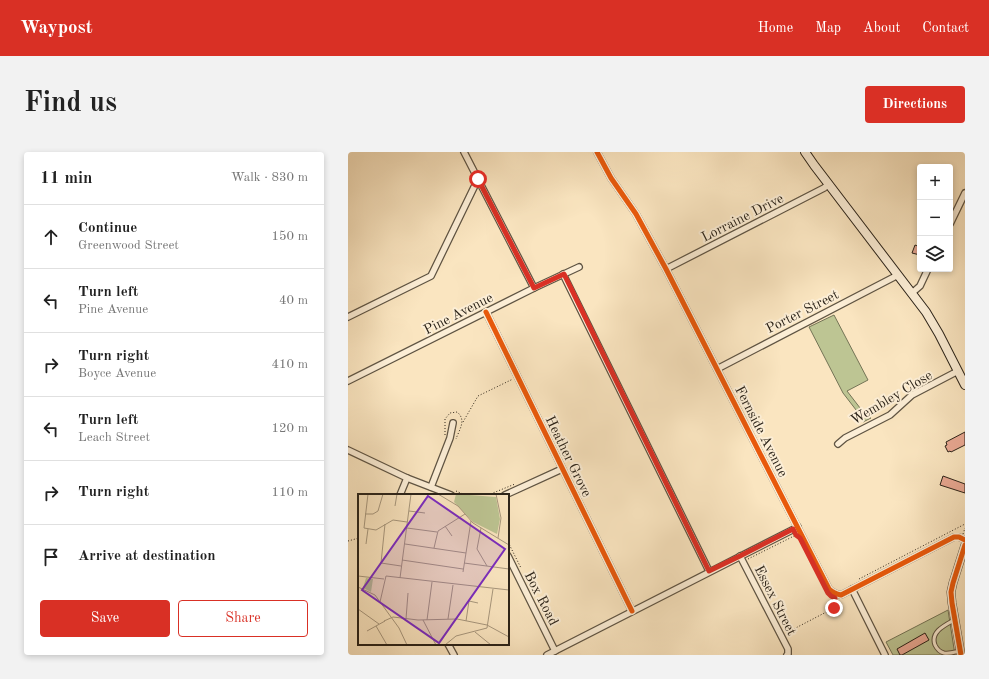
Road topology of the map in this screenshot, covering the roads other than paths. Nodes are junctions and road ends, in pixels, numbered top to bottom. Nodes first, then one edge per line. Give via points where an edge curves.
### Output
1 (464, 152) edge
2 (597, 152) edge
3 (805, 152) edge
4 (478, 179) junction
5 (829, 184) junction
6 (965, 193) edge
7 (964, 199) edge
8 (953, 219) edge
9 (579, 267) dead end
10 (666, 269) junction
11 (927, 272) edge
12 (564, 274) junction
13 (898, 275) junction
14 (534, 288) junction
15 (912, 293) junction
16 (486, 312) junction
17 (348, 317) edge
18 (717, 369) junction
19 (958, 372) junction
20 (348, 381) edge
21 (965, 385) edge
22 (453, 423) dead end
23 (838, 444) dead end
24 (348, 450) edge
25 (562, 469) junction
26 (407, 478) junction
27 (431, 487) junction
28 (451, 492) edge
29 (400, 494) edge
30 (506, 494) edge
31 (795, 528) junction
32 (965, 540) edge
33 (965, 545) edge
34 (740, 556) junction
35 (509, 558) edge
36 (709, 571) junction
37 (852, 589) junction
38 (632, 611) junction
39 (955, 620) junction
40 (449, 645) edge
41 (555, 650) junction
42 (960, 653) edge
43 (454, 655) edge
44 (547, 655) edge
45 (787, 655) edge
46 (885, 655) edge

1 - 4 street
2 - 10 street, Fernside Avenue via 636,214
3 - 5 main road
4 - 14 street
4 - 17 street via 431,276
5 - 10 street, Lorraine Drive
5 - 13 main road
6 - 7 street
7 - 8 street
9 - 12 street, Pine Avenue
10 - 18 street, Fernside Avenue
11 - 15 street via 920,286
12 - 14 street, Pine Avenue
12 - 36 street
13 - 15 main road
13 - 18 street, Porter Street
14 - 16 street, Pine Avenue
15 - 19 main road via 933,323
16 - 20 street, Pine Avenue
16 - 25 street, Heather Grove
18 - 31 street, Fernside Avenue
19 - 21 main road
19 - 23 street, Wembley Close via 912,395 890,415
22 - 27 street via 450,438
24 - 26 street
25 - 30 street
25 - 38 street, Heather Grove
26 - 27 street
26 - 29 street
27 - 28 street
31 - 34 street
31 - 37 street, Fernside Avenue via 832,592 841,595
32 - 37 street, Fernside Avenue via 954,537
33 - 39 street via 952,588
34 - 36 street
34 - 45 street, Essex Street via 788,649
35 - 41 street, Box Road
36 - 38 street
37 - 46 street
38 - 41 street
39 - 42 street
39 - 42 lane via 944,625 934,635 934,641 940,652
40 - 43 street
41 - 44 street

